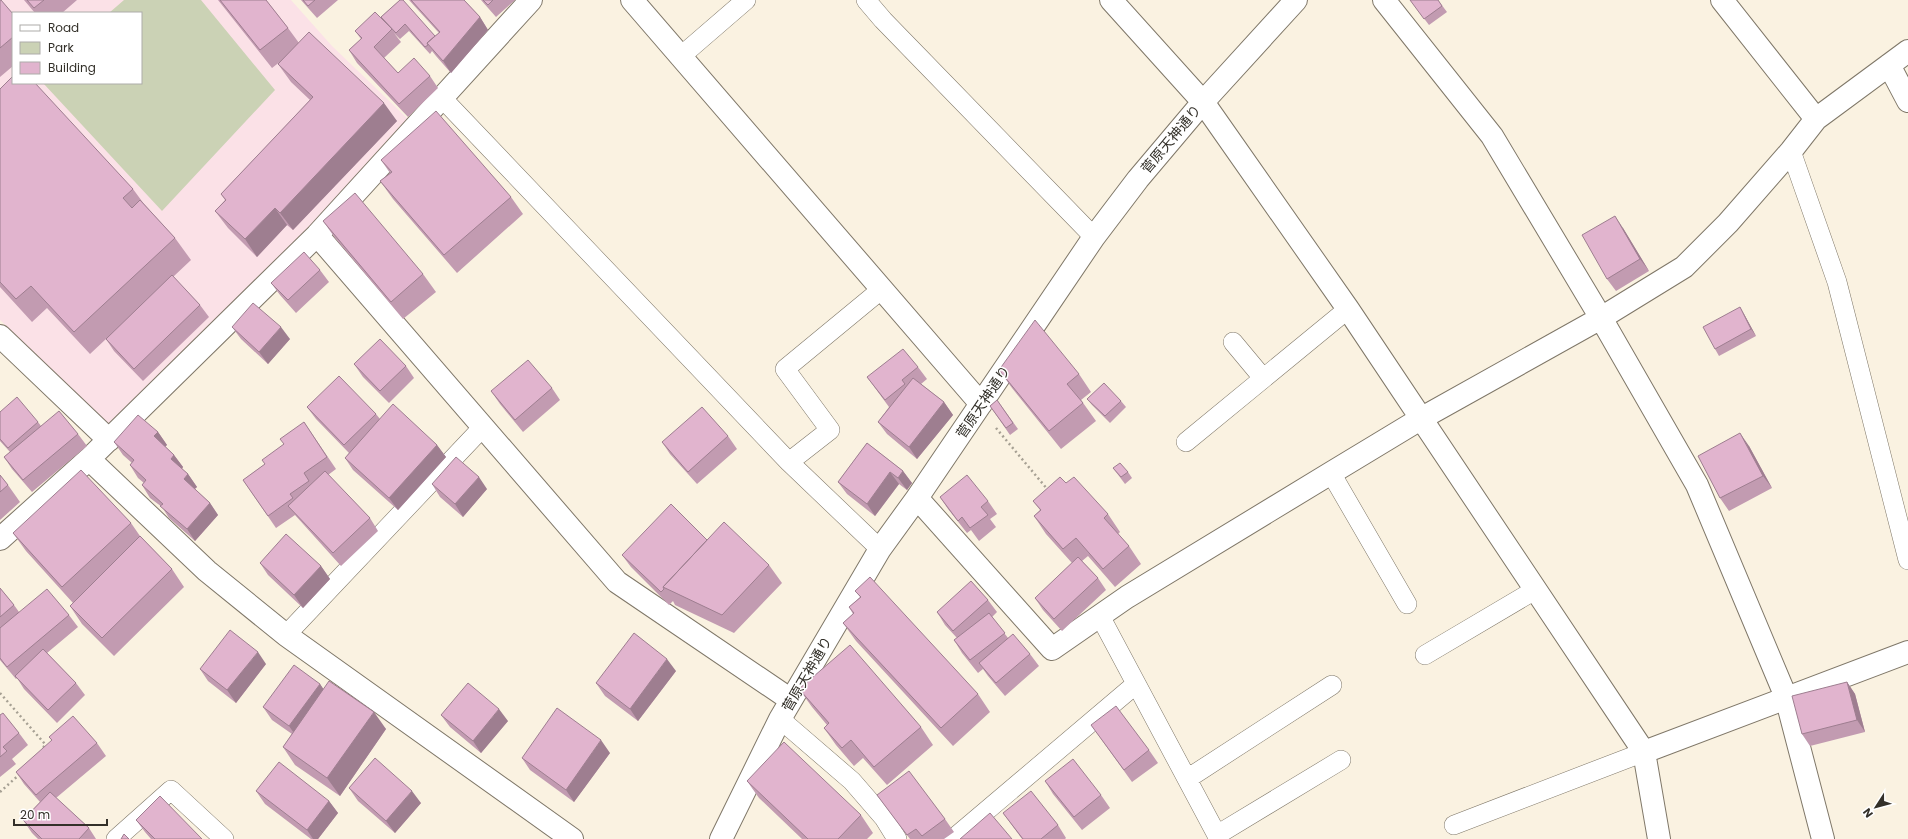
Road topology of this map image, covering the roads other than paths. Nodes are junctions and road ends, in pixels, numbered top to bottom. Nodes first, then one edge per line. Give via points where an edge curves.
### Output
1 (531, 0) edge
2 (632, 0) edge
3 (746, 0) edge
4 (866, 0) edge
5 (1111, 0) edge
6 (1296, 0) edge
7 (1384, 0) edge
8 (1722, 0) edge
9 (1908, 51) edge
10 (680, 57) junction
11 (1889, 65) junction
12 (442, 98) junction
13 (1203, 102) junction
14 (1908, 102) edge
15 (1816, 119) junction
16 (1791, 151) junction
17 (317, 235) junction
18 (1094, 237) junction
19 (882, 289) junction
20 (1348, 309) junction
21 (1601, 318) junction
22 (0, 336) edge
23 (1233, 342) dead end
24 (1263, 378) junction
25 (979, 407) junction
26 (1422, 418) junction
27 (482, 428) junction
28 (109, 440) junction
29 (1186, 442) dead end
30 (89, 459) junction
31 (789, 462) junction
32 (1331, 473) junction
33 (917, 498) junction
34 (0, 539) edge
35 (880, 549) junction
36 (1908, 560) edge
37 (1535, 590) junction
38 (1407, 604) dead end
39 (1100, 616) junction
40 (286, 635) junction
41 (1908, 652) edge
42 (1425, 655) dead end
43 (1136, 684) junction
44 (1332, 685) dead end
45 (1786, 697) junction
46 (791, 700) junction
47 (780, 719) junction
48 (1644, 752) junction
49 (1341, 760) dead end
50 (1187, 779) junction
51 (1454, 825) dead end
52 (1218, 837) edge
53 (116, 839) edge
54 (224, 839) edge
55 (572, 839) edge
56 (721, 839) edge
57 (897, 839) edge
58 (953, 839) edge
59 (1659, 839) edge
60 (1822, 839) edge

1 - 12 street
2 - 10 street
3 - 10 lane
4 - 18 lane
5 - 13 street
6 - 13 street, 菅原天神通り
7 - 21 street via 1492,136
8 - 15 street
9 - 11 street
10 - 19 street
11 - 14 street
11 - 15 street
12 - 17 street
12 - 31 lane
13 - 18 street, 菅原天神通り via 1138,179
13 - 20 street
15 - 16 street
16 - 21 street via 1728,223 1684,267
16 - 36 lane via 1837,282
17 - 27 street
17 - 28 street
18 - 25 street, 菅原天神通り
19 - 25 street
19 - 31 lane via 785,369 830,430
20 - 24 lane
20 - 26 street
21 - 26 street
21 - 45 street via 1697,485
22 - 28 street
23 - 24 lane
24 - 29 lane
25 - 33 street, 菅原天神通り
26 - 32 street
26 - 37 street
27 - 40 lane
27 - 46 street via 617,582
28 - 30 street
30 - 34 street
30 - 40 street via 207,571
31 - 35 lane
32 - 38 lane
32 - 39 street
33 - 35 street, 菅原天神通り
33 - 39 street via 1052,650
35 - 46 street, 菅原天神通り
37 - 42 lane
37 - 48 street
39 - 43 lane
40 - 55 street
41 - 45 street
43 - 50 lane
43 - 58 lane
44 - 50 lane
45 - 48 street
45 - 60 street
46 - 47 street, 菅原天神通り
47 - 56 street, 菅原天神通り
47 - 57 lane via 852,781 884,818
48 - 51 lane
48 - 59 street
49 - 52 lane
50 - 52 lane
53 - 54 lane via 171,790

